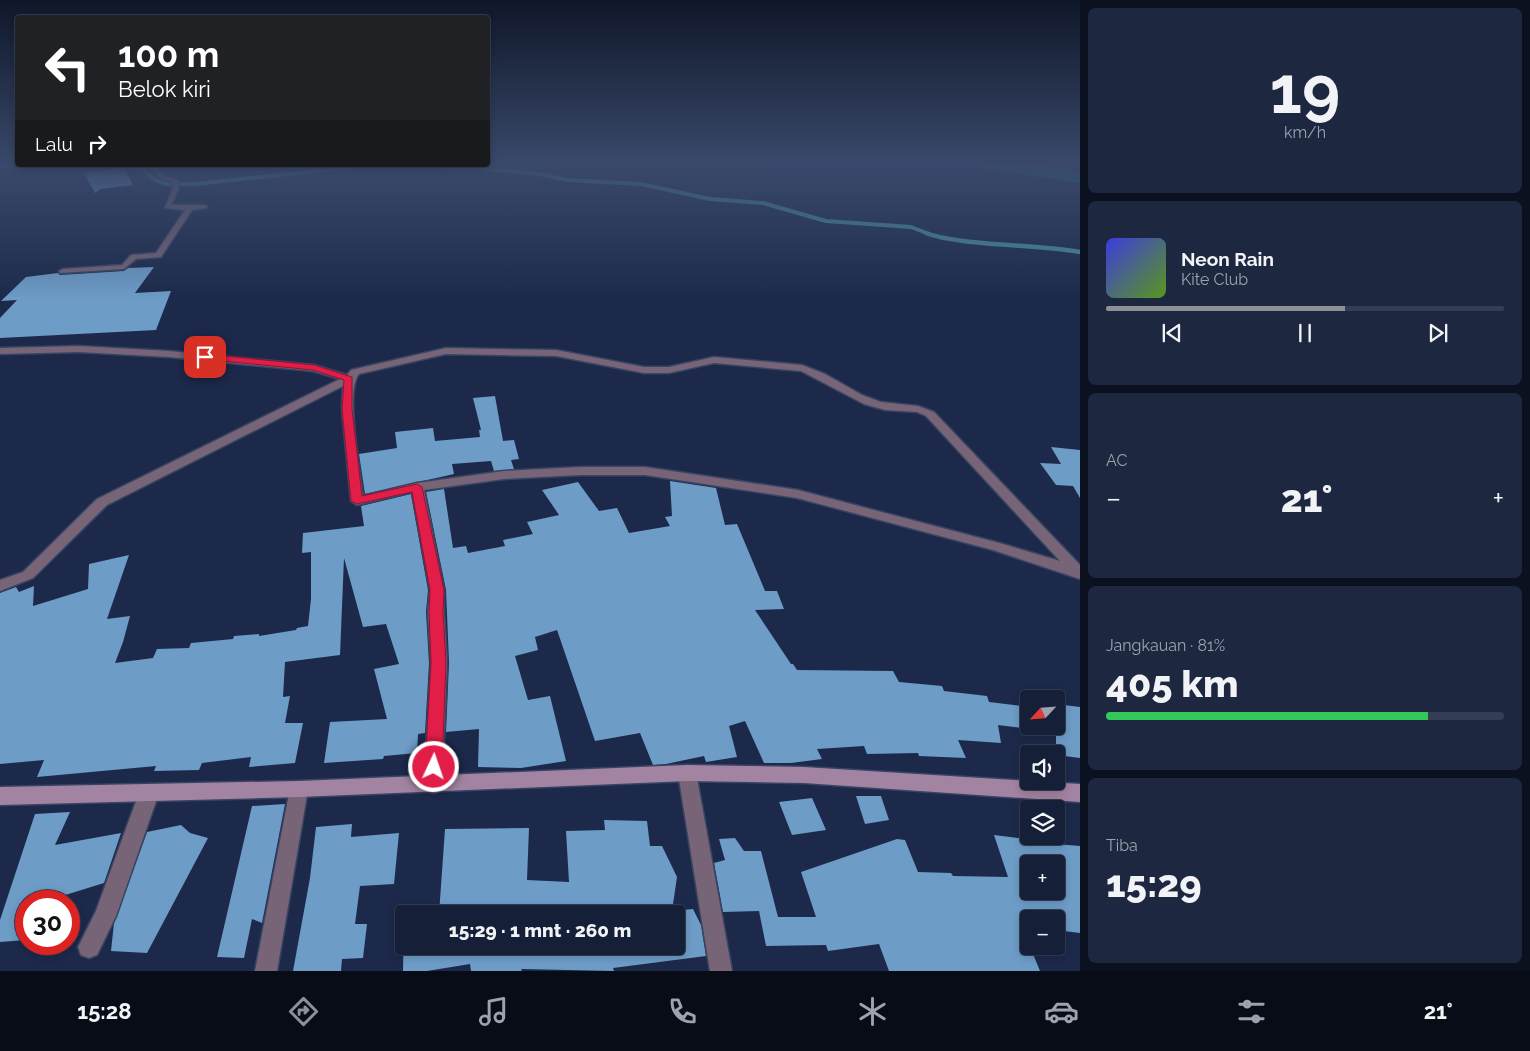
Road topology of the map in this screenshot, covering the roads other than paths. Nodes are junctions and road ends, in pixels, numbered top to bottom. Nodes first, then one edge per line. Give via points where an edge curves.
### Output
1 (189, 209) edge
2 (63, 271) dead end
3 (0, 350) edge
4 (349, 378) junction
5 (417, 487) junction
6 (1078, 573) edge
7 (0, 586) edge
8 (687, 773) junction
9 (433, 785) junction
10 (299, 789) junction
11 (149, 793) junction
12 (1080, 793) edge
13 (0, 796) edge
14 (89, 947) dead end
15 (266, 971) edge
16 (721, 971) edge

1 - 2 street via 157,256 134,257 124,267
3 - 4 street via 152,352 314,368
4 - 5 street via 347,409 357,501
4 - 6 street via 367,368 446,351 556,353 644,370 669,370 714,360 802,368 879,405 922,408
4 - 7 street via 102,502 28,575
5 - 6 street via 504,475 645,471 798,494 998,547
5 - 9 street via 437,590 439,663
8 - 9 street
8 - 12 street via 804,776
8 - 16 street
9 - 10 street
10 - 11 street
10 - 15 street
11 - 13 street
11 - 14 street via 105,916

